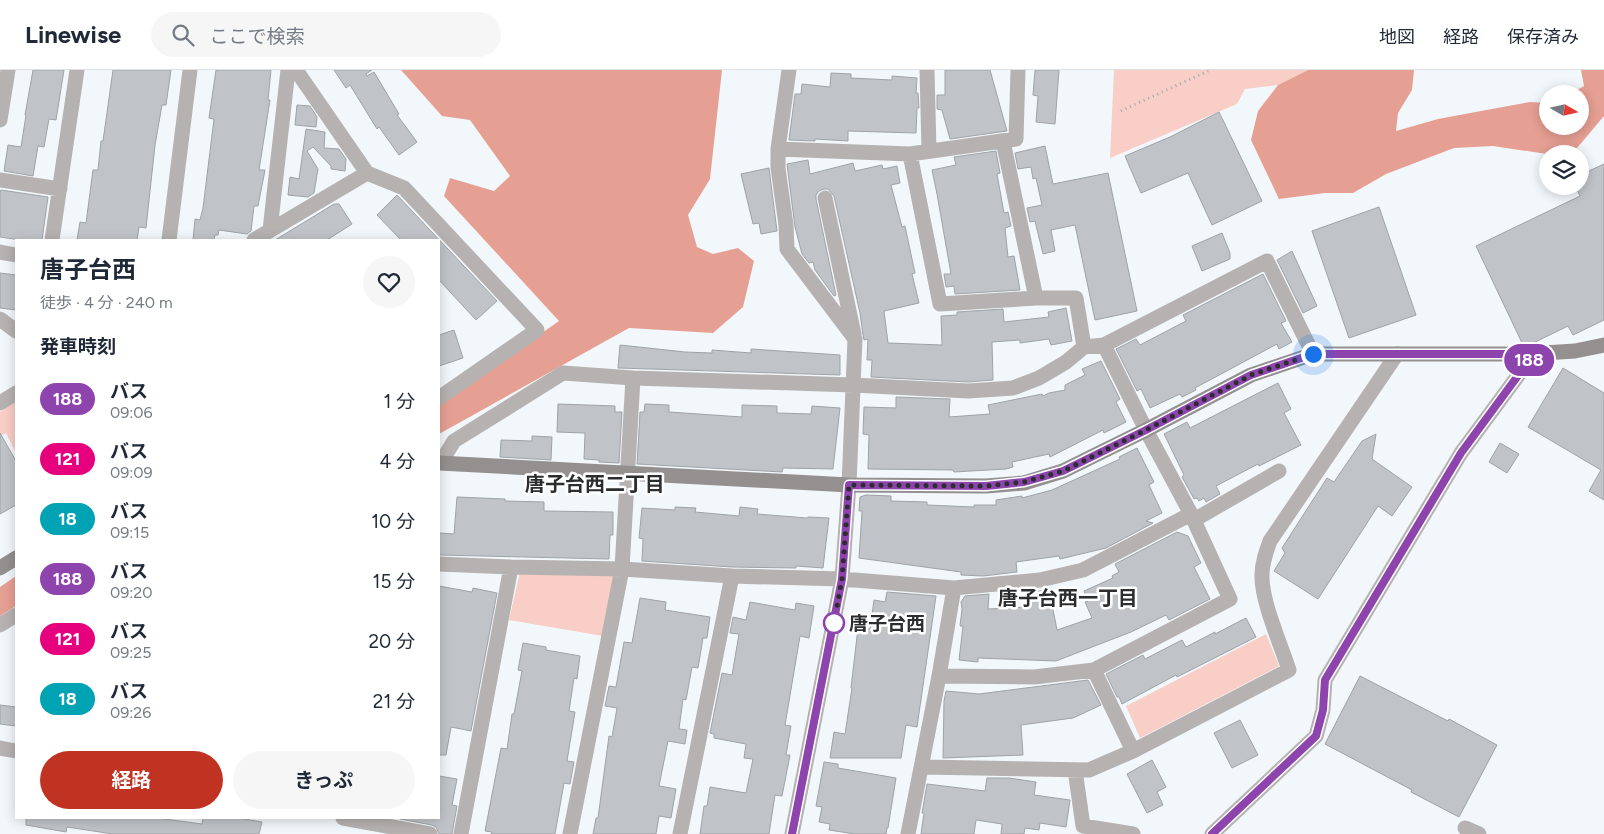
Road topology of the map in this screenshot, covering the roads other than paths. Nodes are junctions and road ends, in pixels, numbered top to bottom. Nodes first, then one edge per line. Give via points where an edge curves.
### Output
1 (8, 70) edge
2 (76, 70) edge
3 (190, 70) edge
4 (288, 70) edge
5 (296, 70) edge
6 (789, 70) edge
7 (927, 70) edge
8 (1018, 70) edge
9 (0, 120) edge
10 (1003, 141) junction
11 (778, 148) junction
12 (929, 151) junction
13 (910, 154) junction
14 (367, 173) junction
15 (0, 180) edge
16 (60, 189) junction
17 (825, 198) dead end
18 (270, 230) junction
19 (52, 239) edge
20 (169, 239) edge
21 (256, 239) edge
22 (0, 252) edge
23 (15, 254) edge
24 (1036, 298) junction
25 (0, 319) edge
26 (15, 330) edge
27 (855, 339) junction
28 (1104, 345) junction
29 (1604, 345) edge
30 (1084, 347) junction
31 (1313, 354) junction
32 (1397, 354) junction
33 (1534, 354) junction
34 (632, 378) junction
35 (852, 385) junction
36 (15, 394) edge
37 (440, 397) edge
38 (0, 403) edge
39 (1146, 430) junction
40 (440, 462) edge
41 (1279, 470) dead end
42 (627, 474) junction
43 (849, 485) junction
44 (1192, 517) junction
45 (15, 559) edge
46 (440, 564) edge
47 (511, 567) junction
48 (0, 568) edge
49 (622, 569) junction
50 (732, 576) junction
51 (842, 579) junction
52 (954, 588) junction
53 (15, 616) edge
54 (0, 625) edge
55 (1094, 670) junction
56 (939, 676) junction
57 (0, 748) edge
58 (15, 751) edge
59 (1133, 751) junction
60 (922, 767) junction
61 (1075, 770) junction
62 (349, 822) edge
63 (430, 834) edge
64 (461, 834) edge
65 (570, 834) edge
66 (680, 834) edge
67 (792, 834) edge
68 (908, 834) edge
69 (1133, 834) edge
70 (1212, 834) edge

1 - 9 street
2 - 16 street
3 - 20 street
4 - 18 street
5 - 14 street
6 - 11 street
7 - 12 street
8 - 10 street via 1016,139
10 - 12 street
10 - 24 street
11 - 13 street
11 - 27 street via 787,249
12 - 13 street
13 - 24 street via 940,304
14 - 18 street
14 - 37 street via 404,188 537,330
15 - 16 street
16 - 19 street
17 - 27 street
18 - 21 street
22 - 23 street
24 - 30 street via 1076,298
25 - 26 street
27 - 35 street
28 - 30 street
28 - 31 street via 1267,261
28 - 39 street
29 - 33 street via 1575,352
30 - 35 street via 1039,378 1013,388 968,391
31 - 32 street
31 - 39 street via 1251,375
32 - 33 street
32 - 59 street via 1270,541 1264,557 1265,597 1289,670
33 - 70 street via 1461,453 1325,680 1323,710 1316,736
34 - 35 street
34 - 40 street via 563,373 454,441
34 - 42 street
35 - 43 street
36 - 38 street
39 - 43 street via 1063,471 1024,482 986,486
39 - 44 street
40 - 42 street
41 - 44 street
42 - 43 street
42 - 49 street
43 - 51 street
44 - 52 street via 1083,570 1040,580
44 - 55 street via 1230,599
45 - 48 street
46 - 47 street
47 - 49 street
47 - 64 street
49 - 50 street
49 - 65 street
50 - 51 street
50 - 66 street
51 - 52 street
51 - 67 street
52 - 56 street
53 - 54 street
55 - 56 street via 1034,677
55 - 59 street
56 - 60 street
57 - 58 street
59 - 61 street via 1089,770
60 - 61 street
60 - 68 street
61 - 69 street via 1083,826
62 - 63 street

